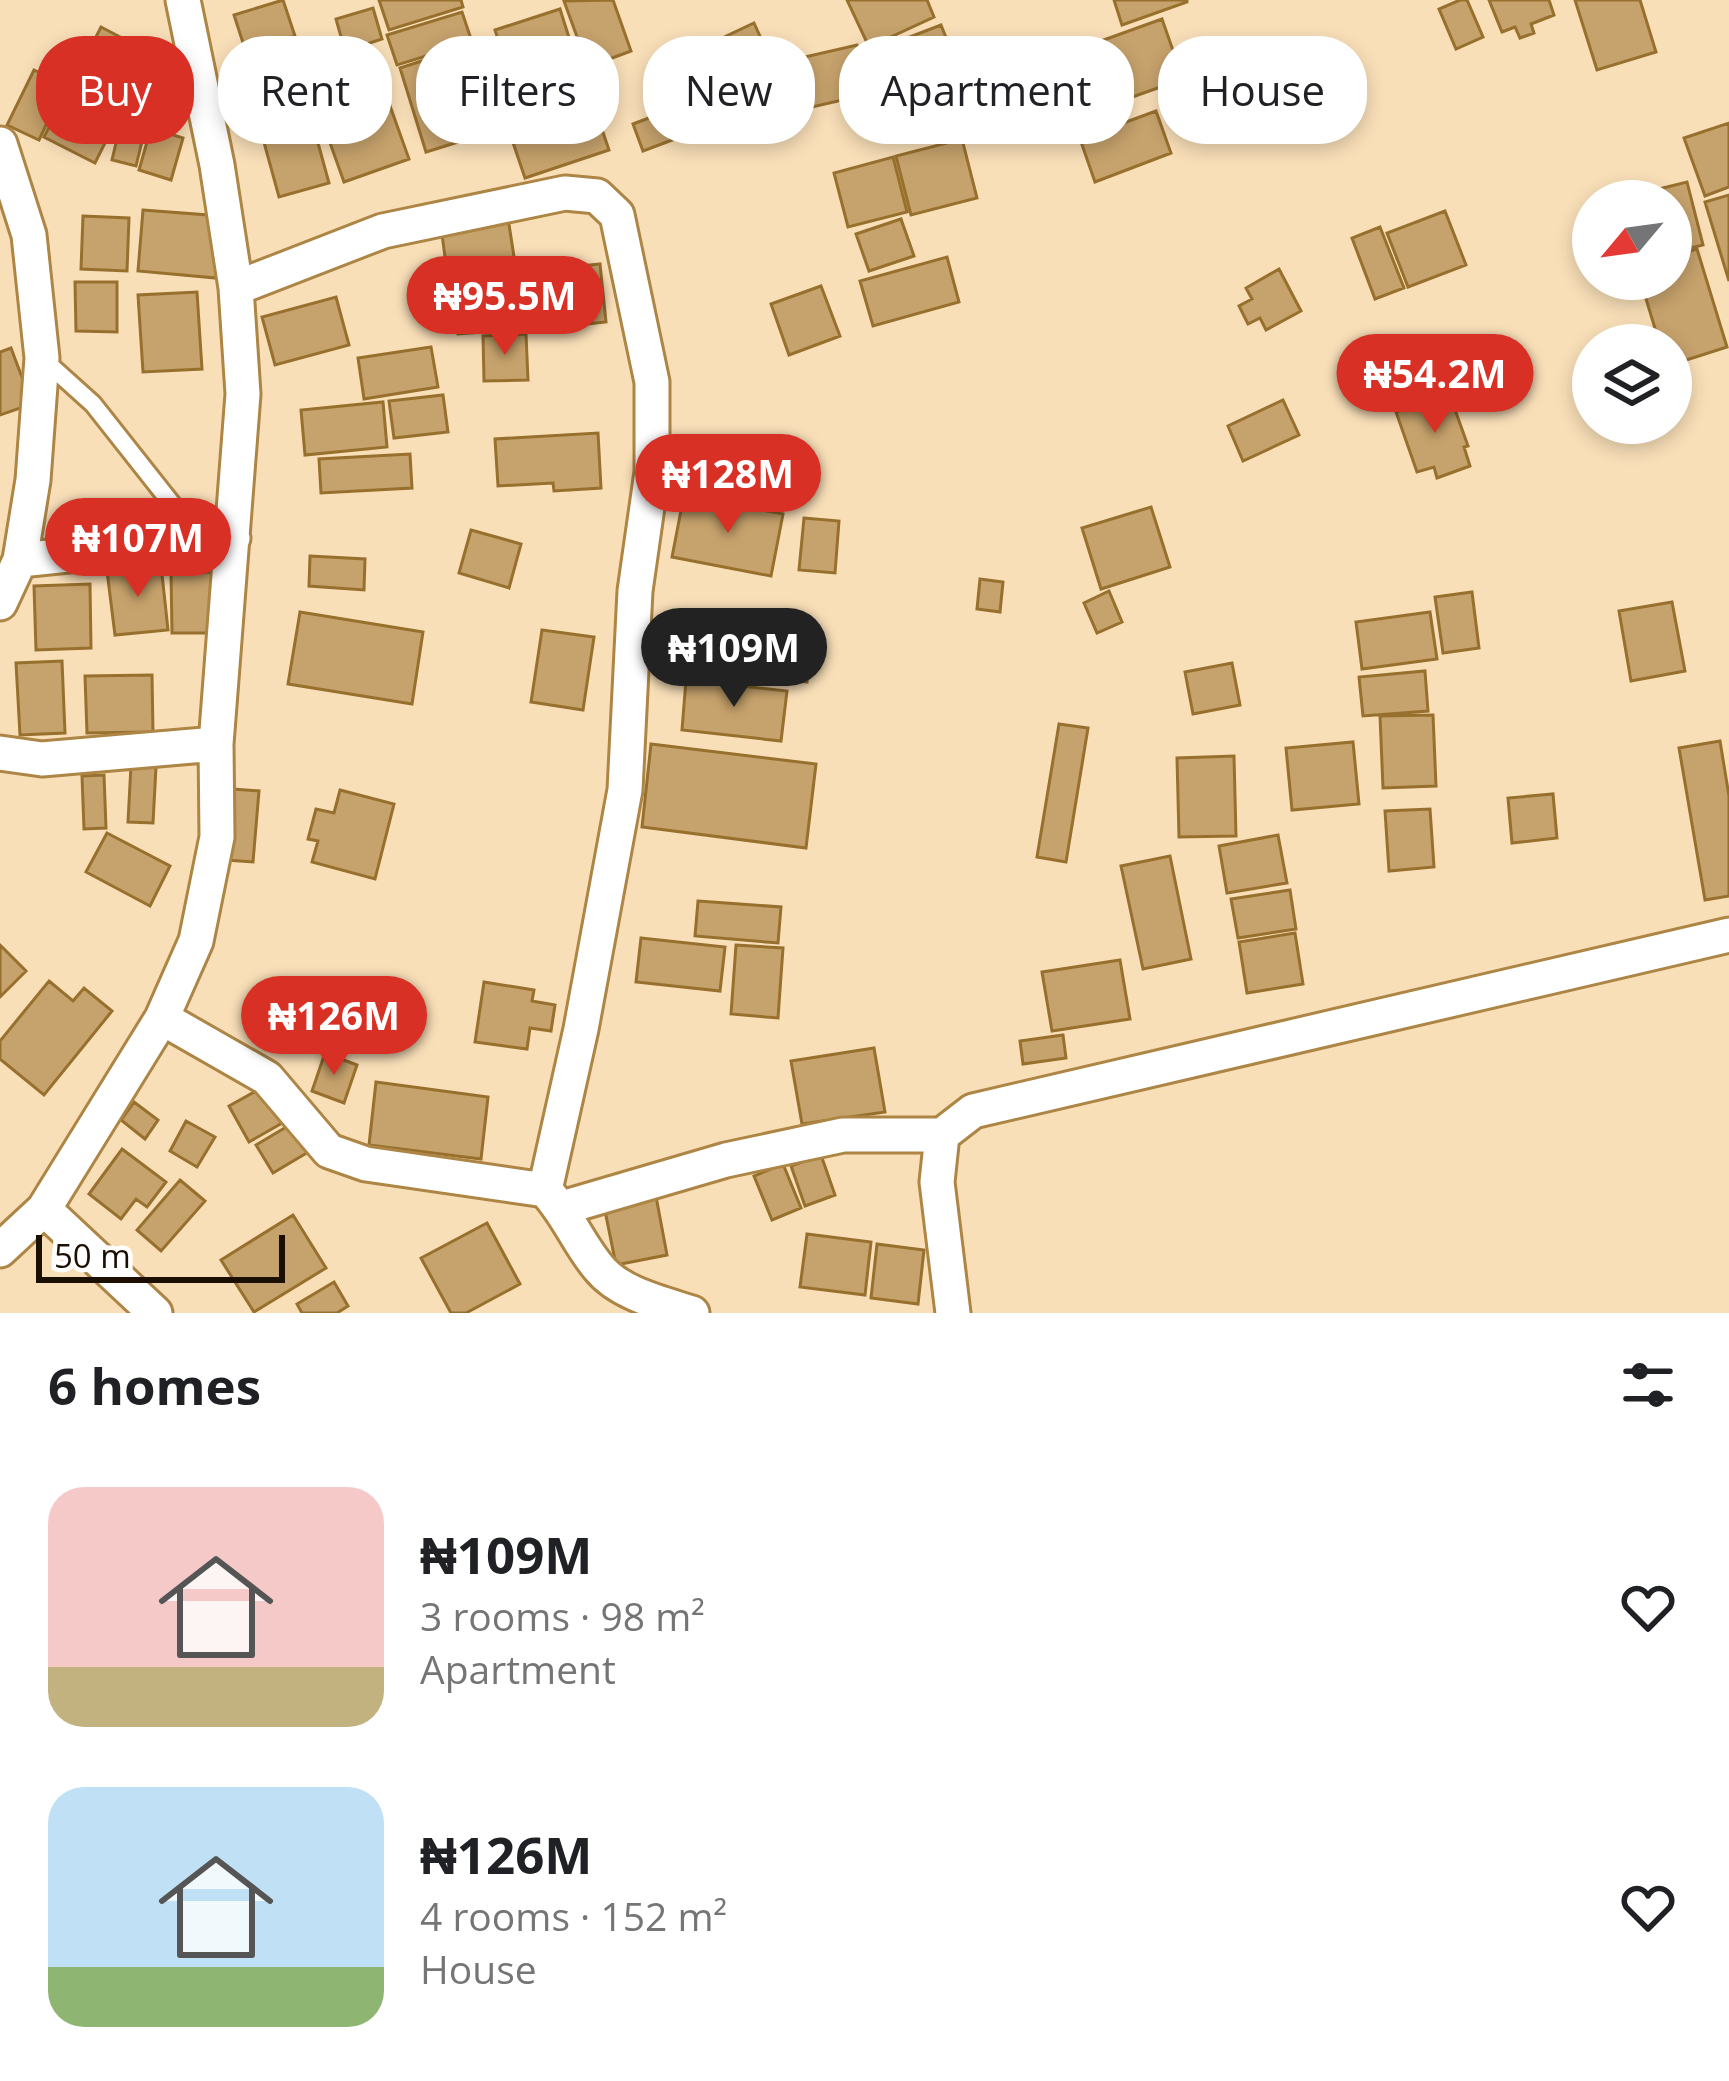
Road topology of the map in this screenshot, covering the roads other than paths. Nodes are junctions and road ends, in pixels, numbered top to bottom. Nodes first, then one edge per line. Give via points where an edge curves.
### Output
1 (183, 0) edge
2 (0, 144) edge
3 (236, 288) junction
4 (42, 358) junction
5 (218, 540) junction
6 (20, 560) junction
7 (0, 603) edge
8 (216, 744) junction
9 (0, 754) edge
10 (1729, 935) edge
11 (162, 1018) junction
12 (943, 1136) junction
13 (553, 1199) junction
14 (44, 1209) junction
15 (0, 1250) edge
16 (155, 1313) edge
17 (692, 1313) edge
18 (953, 1313) edge

1 - 3 street
2 - 4 street via 29,235
3 - 5 street via 243,394
3 - 13 street via 383,231 565,193 597,196 617,215 652,382 652,472 634,592 625,790
4 - 5 lane
4 - 6 street
5 - 6 street
5 - 8 street
6 - 7 street
8 - 9 street via 42,759
8 - 11 street via 217,837 196,941
10 - 12 street via 973,1111
11 - 13 street via 267,1078 329,1151
11 - 14 street
12 - 13 street via 843,1135
12 - 18 street via 937,1182
13 - 17 street via 602,1272
14 - 15 street
14 - 16 street

